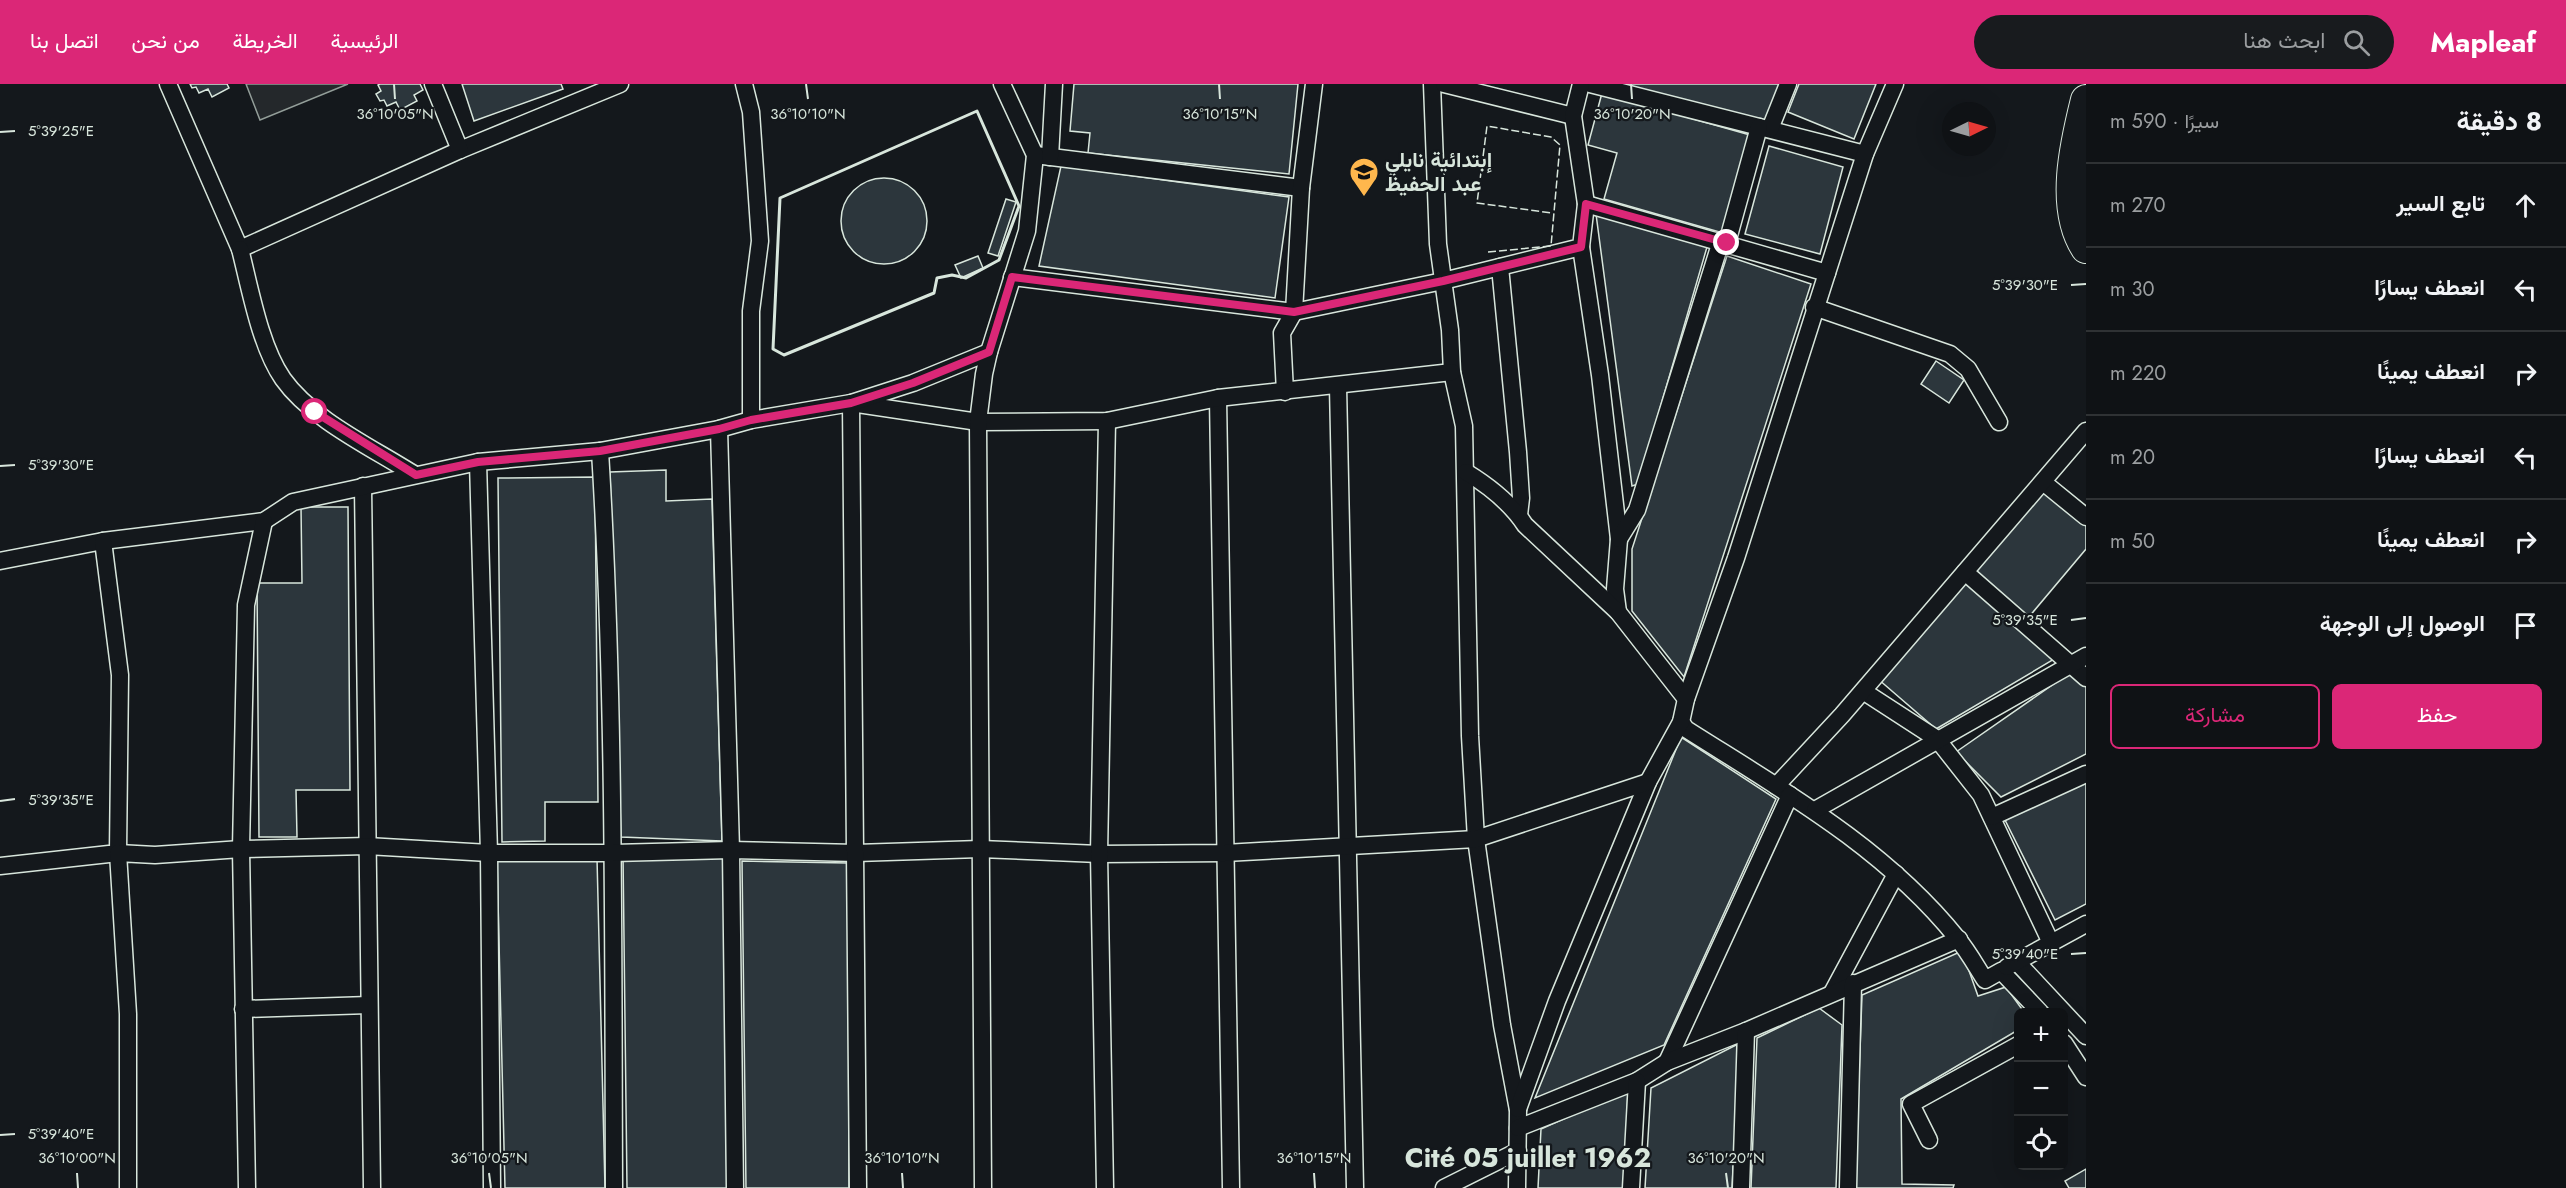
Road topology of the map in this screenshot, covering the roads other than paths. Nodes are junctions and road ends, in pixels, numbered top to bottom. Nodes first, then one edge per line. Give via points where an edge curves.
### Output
1 (168, 84) edge
2 (433, 84) edge
3 (620, 84) edge
4 (744, 84) edge
5 (1002, 84) edge
6 (1054, 84) edge
7 (1314, 84) edge
8 (1432, 84) edge
9 (1444, 84) edge
10 (1581, 84) edge
11 (1590, 84) edge
12 (1788, 84) edge
13 (1895, 84) edge
14 (2086, 100) edge
15 (1573, 116) junction
16 (1765, 128) junction
17 (460, 150) junction
18 (1865, 154) junction
19 (1042, 156) junction
20 (1301, 188) junction
21 (1586, 204) junction
22 (1724, 242) junction
23 (1581, 247) junction
24 (2086, 248) edge
25 (240, 249) junction
26 (1500, 267) junction
27 (1827, 273) junction
28 (1012, 277) junction
29 (1443, 281) junction
30 (1814, 307) junction
31 (1294, 312) junction
32 (989, 352) junction
33 (1452, 372) junction
34 (1338, 386) junction
35 (1285, 392) junction
36 (1218, 398) junction
37 (851, 403) junction
38 (751, 420) junction
39 (1107, 421) junction
40 (978, 422) junction
41 (1999, 422) dead end
42 (719, 429) junction
43 (2086, 431) edge
44 (600, 451) junction
45 (478, 462) junction
46 (1466, 472) junction
47 (416, 475) junction
48 (2043, 482) junction
49 (363, 486) junction
50 (1519, 515) junction
51 (2086, 518) edge
52 (264, 521) junction
53 (1619, 539) junction
54 (103, 541) junction
55 (0, 561) edge
56 (1965, 572) junction
57 (1618, 612) junction
58 (2079, 660) edge
59 (2086, 678) edge
60 (1863, 691) junction
61 (1686, 699) junction
62 (1681, 722) junction
63 (1937, 739) junction
64 (2086, 774) edge
65 (1648, 782) junction
66 (1783, 790) junction
67 (1815, 810) junction
68 (1992, 817) junction
69 (1476, 839) junction
70 (1349, 844) junction
71 (367, 846) junction
72 (241, 849) junction
73 (980, 849) junction
74 (731, 850) junction
75 (118, 853) junction
76 (489, 853) junction
77 (613, 853) junction
78 (856, 853) junction
79 (1225, 853) junction
80 (1099, 854) junction
81 (0, 866) edge
82 (1896, 874) junction
83 (2086, 924) edge
84 (1959, 939) junction
85 (2051, 943) junction
86 (2017, 962) junction
87 (2001, 970) junction
88 (1853, 983) junction
89 (1832, 993) junction
90 (369, 1005) junction
91 (2036, 1008) edge
92 (243, 1009) junction
93 (1746, 1031) junction
94 (2086, 1036) edge
95 (2014, 1048) edge
96 (2068, 1049) edge
97 (1667, 1062) junction
98 (2086, 1077) edge
99 (1637, 1081) junction
100 (1518, 1110) junction
101 (1518, 1128) junction
102 (1929, 1140) dead end
103 (1518, 1151) junction
104 (128, 1188) edge
105 (247, 1188) edge
106 (372, 1188) edge
107 (492, 1188) edge
108 (614, 1188) edge
109 (735, 1188) edge
110 (858, 1188) edge
111 (983, 1188) edge
112 (1105, 1188) edge
113 (1231, 1188) edge
114 (1355, 1188) edge
115 (1444, 1188) edge
116 (1517, 1188) edge
117 (1631, 1188) edge
118 (1741, 1188) edge
119 (1848, 1188) edge

1 - 25 street
2 - 17 street
3 - 17 street
4 - 38 street via 751,112 759,241 752,311
5 - 19 street
6 - 19 street
7 - 20 street
8 - 29 street
9 - 15 street
10 - 15 street
11 - 16 street
12 - 16 street
13 - 18 street
14 - 24 highway via 2072,172 2074,211
15 - 21 street
16 - 18 street
16 - 22 street
17 - 25 street
18 - 27 street
19 - 20 street
19 - 28 street via 1027,231
20 - 31 street
21 - 22 street
21 - 23 street
22 - 27 street
22 - 53 street via 1637,510
23 - 26 street
23 - 53 street
25 - 47 street via 263,336 282,378 315,412
26 - 29 street
26 - 50 street via 1520,487
27 - 30 street
28 - 31 street
28 - 32 street
29 - 31 street
29 - 33 street
30 - 41 street via 1950,354 1968,369
30 - 61 street via 1736,558
31 - 35 street via 1282,333
32 - 37 street
32 - 40 street
33 - 34 street
33 - 46 street via 1464,426
34 - 35 street
34 - 70 street
35 - 36 street
36 - 39 street
36 - 79 street
37 - 38 street
37 - 40 street
37 - 78 street
38 - 42 street
39 - 40 street
39 - 80 street
40 - 73 street
42 - 44 street
42 - 74 street
43 - 48 street
44 - 45 street
44 - 77 street
45 - 47 street
45 - 76 street
46 - 50 street via 1491,487
46 - 69 street via 1470,736
47 - 49 street
48 - 51 street
48 - 56 street
49 - 52 street via 293,502
49 - 71 street
50 - 57 street
52 - 54 street
52 - 72 street via 246,605
53 - 57 street via 1615,589
54 - 55 street
54 - 75 street via 120,675
56 - 58 street
56 - 60 street
57 - 61 street
58 - 59 street
58 - 63 street
60 - 63 street
60 - 66 street
61 - 62 street
62 - 65 street
62 - 66 street via 1686,729
63 - 67 street
63 - 68 street via 1981,795
64 - 68 street
65 - 69 street
65 - 100 street via 1557,1001
66 - 67 street
66 - 97 street
67 - 82 street
68 - 85 street
69 - 70 street
69 - 100 street
70 - 79 street
70 - 114 street
71 - 72 street
71 - 76 street
71 - 90 street
72 - 75 street via 155,855
72 - 92 street
73 - 78 street
73 - 80 street
73 - 111 street
74 - 77 street
74 - 78 street
74 - 109 street
75 - 81 street
75 - 104 street via 128,1014
76 - 77 street
76 - 107 street
77 - 108 street
78 - 110 street
79 - 80 street
79 - 113 street
80 - 112 street
82 - 84 street
82 - 89 street
83 - 85 street
84 - 87 street via 1985,980
84 - 88 street
85 - 86 street
86 - 87 street
86 - 94 street
87 - 91 street
88 - 89 street
88 - 119 street
89 - 93 street
90 - 92 street
90 - 106 street
92 - 105 street
93 - 97 street
93 - 118 street
95 - 102 street via 1911,1104
96 - 98 street
97 - 99 street
99 - 101 street
99 - 117 street
100 - 101 street
101 - 103 street
103 - 115 street
103 - 116 street

